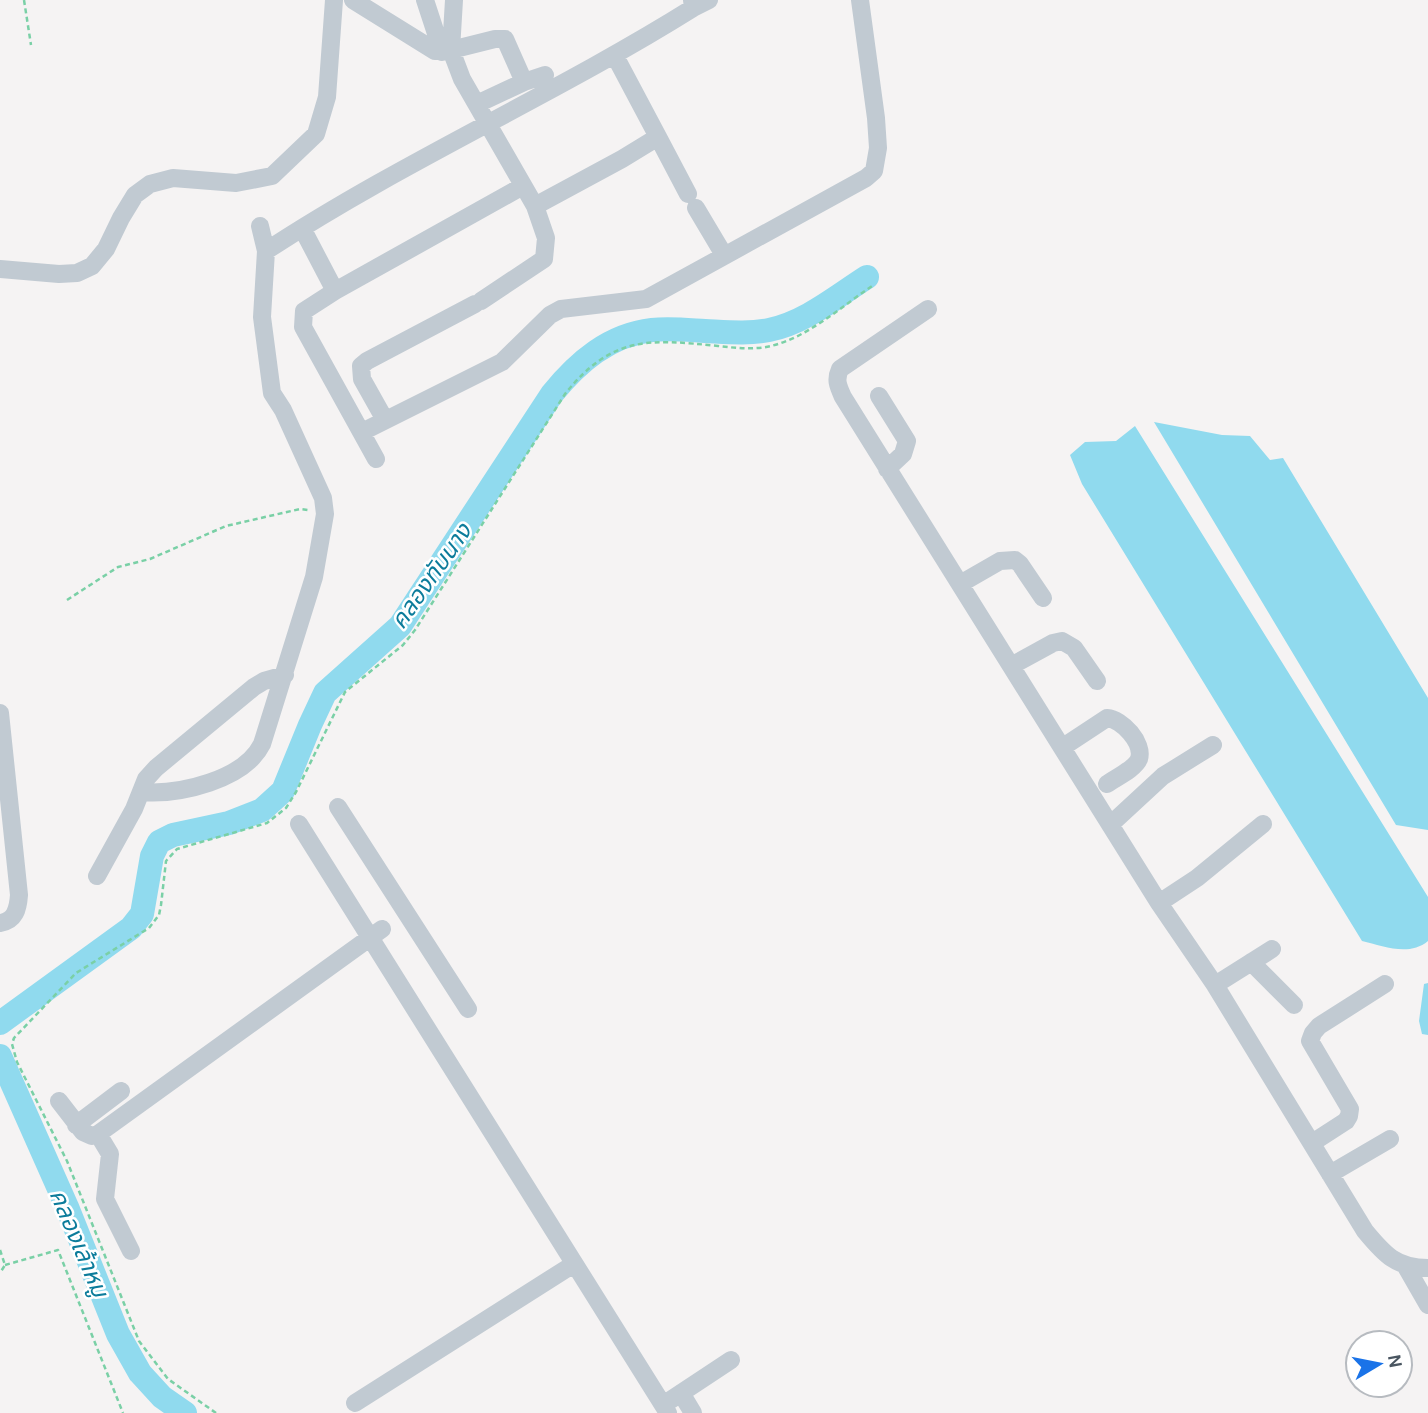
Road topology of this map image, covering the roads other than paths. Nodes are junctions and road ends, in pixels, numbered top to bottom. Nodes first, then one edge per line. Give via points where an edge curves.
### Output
1 (334, 0) edge
2 (353, 0) edge
3 (425, 0) edge
4 (454, 0) edge
5 (860, 0) edge
6 (698, 3) edge
7 (447, 51) junction
8 (615, 56) junction
9 (545, 75) dead end
10 (524, 82) junction
11 (477, 104) junction
12 (488, 124) junction
13 (657, 137) junction
14 (523, 186) junction
15 (535, 206) junction
16 (260, 226) dead end
17 (302, 228) junction
18 (266, 251) junction
19 (724, 255) junction
20 (0, 269) edge
21 (335, 292) junction
22 (928, 309) dead end
23 (880, 396) dead end
24 (385, 420) junction
25 (362, 432) junction
26 (376, 459) dead end
27 (887, 469) junction
28 (960, 584) junction
29 (1043, 598) dead end
30 (1011, 666) junction
31 (285, 674) junction
32 (1097, 681) dead end
33 (0, 713) edge
34 (1213, 745) dead end
35 (1063, 747) junction
36 (1107, 784) dead end
37 (141, 792) junction
38 (338, 807) dead end
39 (299, 824) dead end
40 (1263, 824) dead end
41 (1110, 825) junction
42 (97, 876) dead end
43 (1159, 903) junction
44 (405, 914) junction
45 (0, 923) edge
46 (379, 930) junction
47 (1272, 949) dead end
48 (1251, 962) junction
49 (1385, 984) dead end
50 (1215, 985) junction
51 (1294, 1005) dead end
52 (468, 1009) dead end
53 (121, 1091) dead end
54 (59, 1101) dead end
55 (76, 1125) junction
56 (98, 1134) junction
57 (1391, 1139) dead end
58 (1312, 1143) junction
59 (1330, 1174) junction
60 (131, 1251) dead end
61 (574, 1264) junction
62 (1405, 1265) junction
63 (1428, 1268) edge
64 (1428, 1304) edge
65 (731, 1360) dead end
66 (681, 1393) junction
67 (355, 1403) dead end
68 (665, 1409) edge
69 (693, 1413) edge

1 - 20 lane via 327,97 316,134 272,176 236,183 173,178 150,184 135,195 92,266 77,273
2 - 7 lane via 421,43
3 - 7 lane
4 - 7 lane
5 - 19 lane via 876,118 874,171
6 - 8 lane
7 - 10 lane via 505,39
7 - 11 lane
8 - 12 lane
8 - 13 lane
9 - 10 lane
10 - 11 lane
11 - 12 lane
12 - 14 lane
12 - 17 lane
13 - 15 lane
13 - 19 lane
14 - 15 lane
14 - 21 lane
15 - 24 lane via 546,238 544,259 478,302 361,366 362,379
16 - 18 lane
17 - 18 lane
17 - 21 lane
18 - 31 lane via 262,317 272,393 323,498 326,514 314,577
19 - 24 lane via 646,299 561,309 502,362
21 - 25 lane via 304,311 303,327
22 - 27 lane via 840,369 836,377 843,397
23 - 27 lane via 907,441 903,454
24 - 25 lane
25 - 26 lane
27 - 28 lane
28 - 29 lane via 1000,561 1015,560
28 - 30 lane
30 - 32 lane via 1062,641 1074,648
30 - 35 lane
31 - 37 lane via 254,687 208,724 156,768
31 - 37 lane via 256,756 229,775 203,784
33 - 45 lane via 19,895 14,916
34 - 41 lane via 1163,776
35 - 36 lane via 1107,718 1121,722 1138,744 1139,759
35 - 41 lane
37 - 42 lane
38 - 44 lane
39 - 46 lane
40 - 43 lane
41 - 43 lane
43 - 50 lane
44 - 46 lane
44 - 52 lane
46 - 56 lane
46 - 61 lane
47 - 48 lane
48 - 50 lane
48 - 51 lane
49 - 58 lane via 1312,1032 1314,1051 1350,1109 1346,1121
50 - 58 lane
53 - 55 lane
54 - 55 lane
55 - 56 lane via 89,1135
56 - 60 lane via 110,1154 104,1199
57 - 59 lane
58 - 59 lane
59 - 62 lane via 1383,1254
61 - 67 lane
61 - 68 lane
62 - 63 lane
62 - 64 lane
65 - 66 lane
66 - 68 lane
66 - 69 lane

